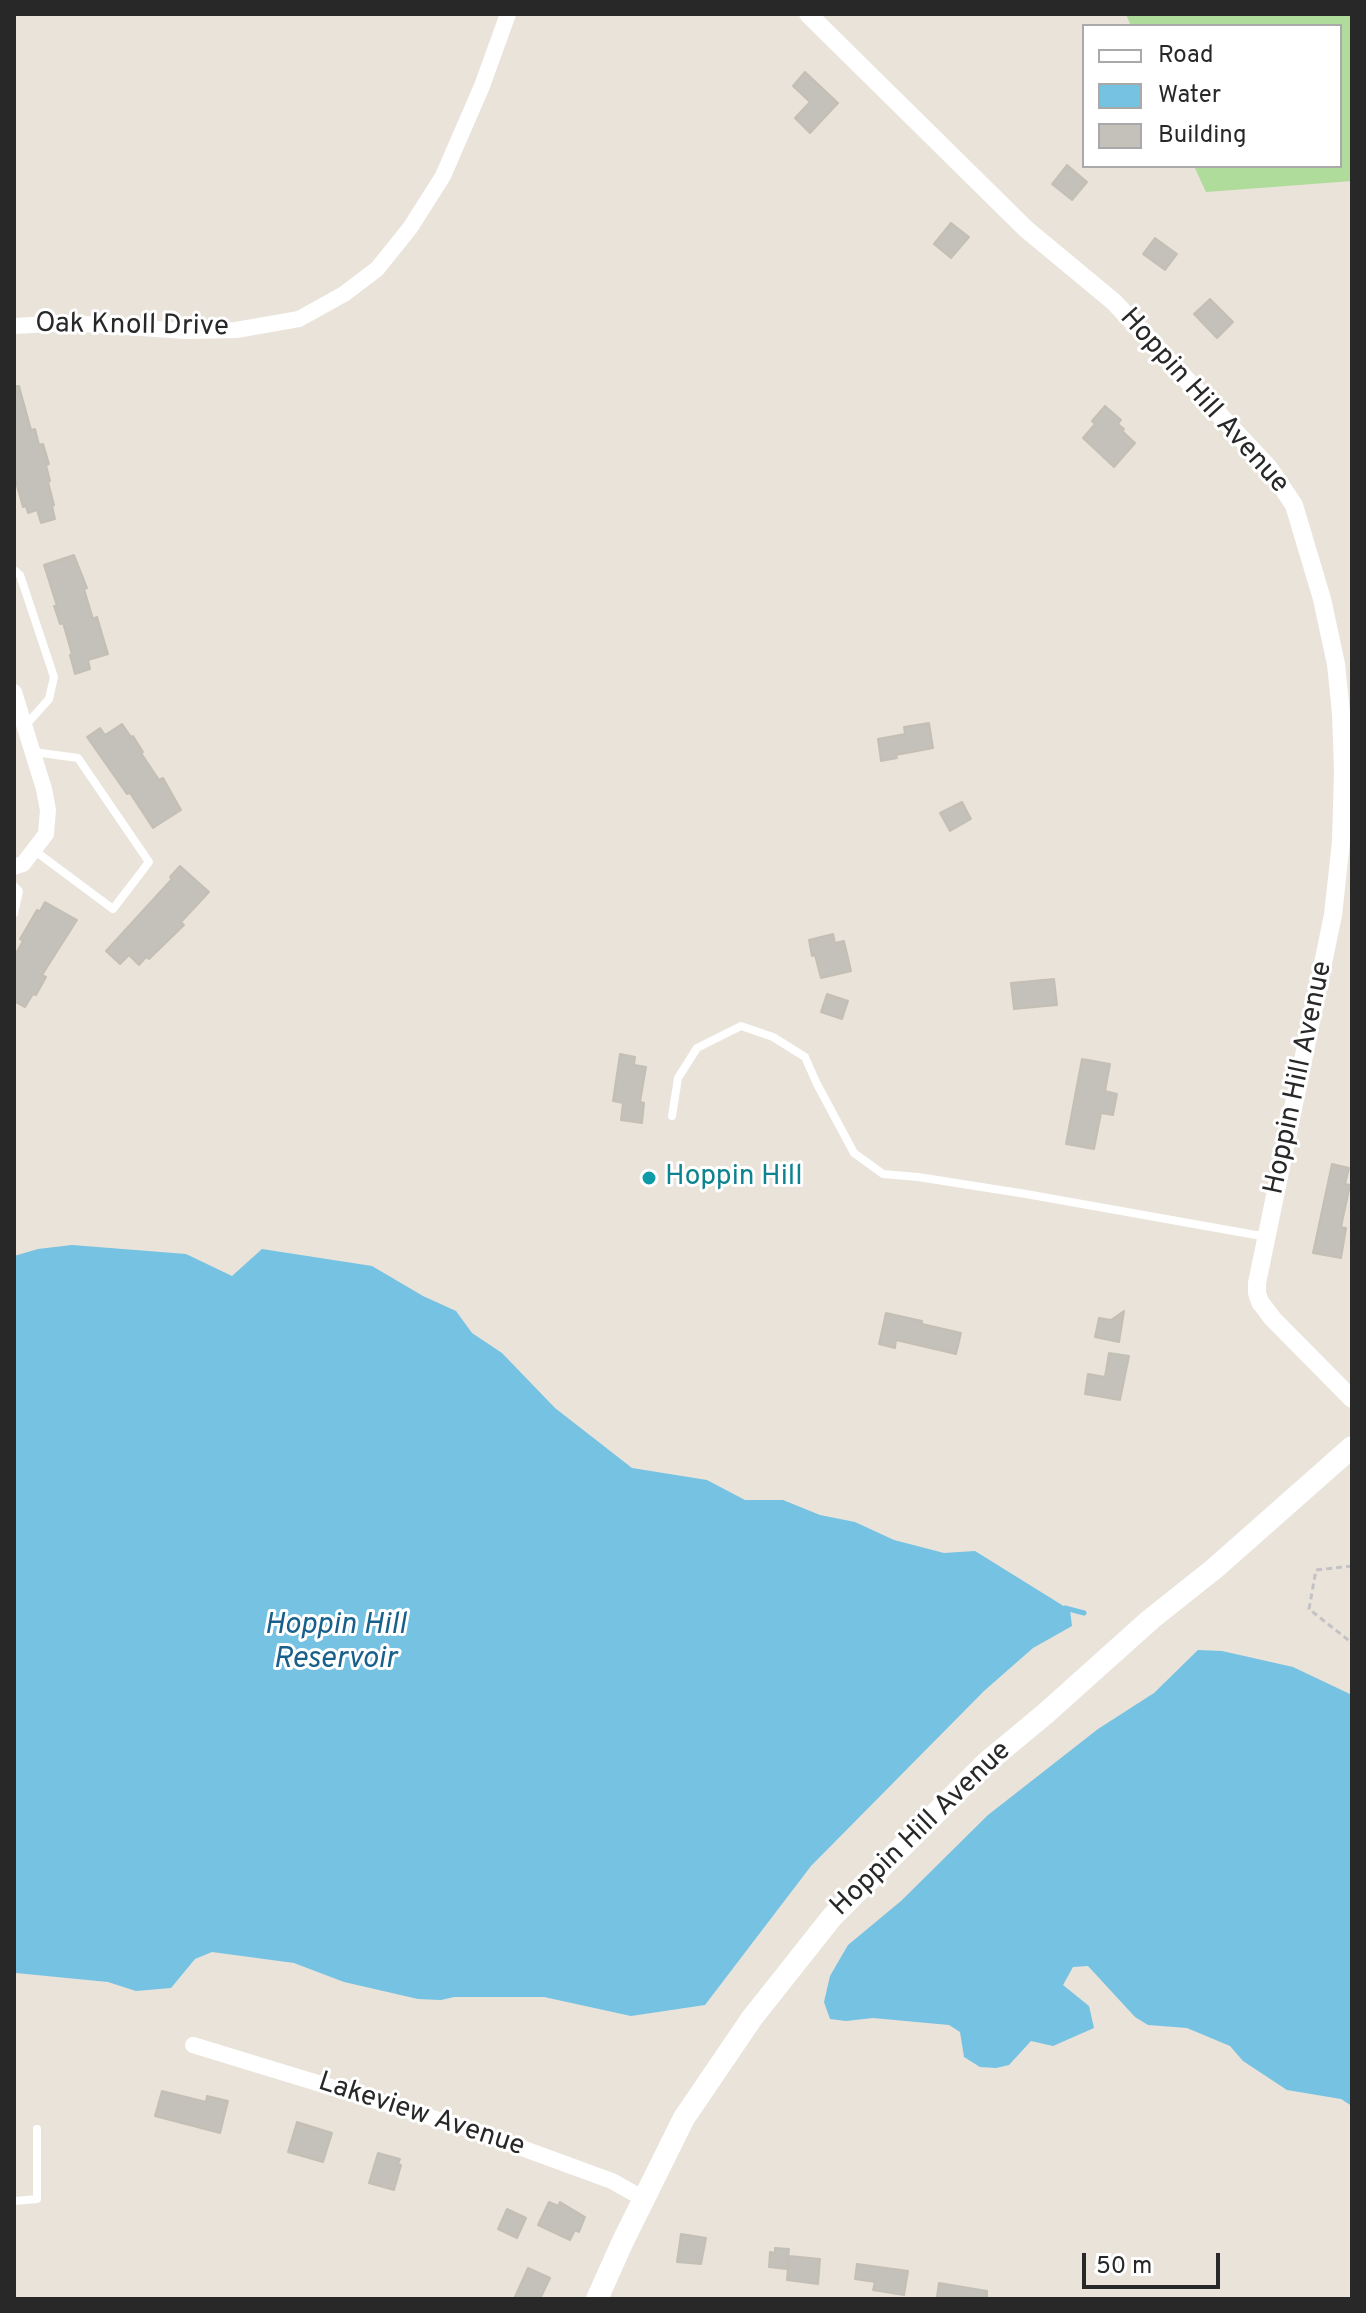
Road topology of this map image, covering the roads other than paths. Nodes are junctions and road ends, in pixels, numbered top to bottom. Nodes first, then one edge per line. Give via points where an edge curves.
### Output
1 (508, 14) edge
2 (808, 14) edge
3 (14, 326) edge
4 (14, 570) edge
5 (14, 692) edge
6 (25, 726) junction
7 (33, 752) junction
8 (35, 851) junction
9 (14, 867) edge
10 (14, 886) edge
11 (14, 913) edge
12 (672, 1116) dead end
13 (1267, 1237) junction
14 (1352, 1399) edge
15 (1352, 1447) edge
16 (193, 2045) dead end
17 (37, 2129) dead end
18 (644, 2199) junction
19 (14, 2201) edge
20 (597, 2299) edge

1 - 3 street, Oak Knoll Drive via 443,176 377,269 344,294 299,319 236,330 70,323
2 - 13 street, Hoppin Hill Avenue via 1026,229 1114,302 1260,458 1294,505 1336,664 1341,842 1333,915
4 - 6 lane via 54,677 49,699
5 - 6 street
6 - 7 street
7 - 8 street via 48,810 46,834
7 - 8 lane via 78,758 149,862 113,909
8 - 9 street
10 - 11 lane via 19,891
12 - 13 lane via 678,1078 697,1048 741,1026 773,1037 805,1057 854,1153 883,1174
13 - 14 street, Hoppin Hill Avenue via 1257,1283 1260,1302
15 - 18 main road, Hoppin Hill Avenue via 986,1763 832,1917 724,2058 684,2118
16 - 18 street, Lakeview Avenue via 478,2132 612,2181
17 - 19 lane via 37,2199
18 - 20 main road, Hoppin Hill Avenue

